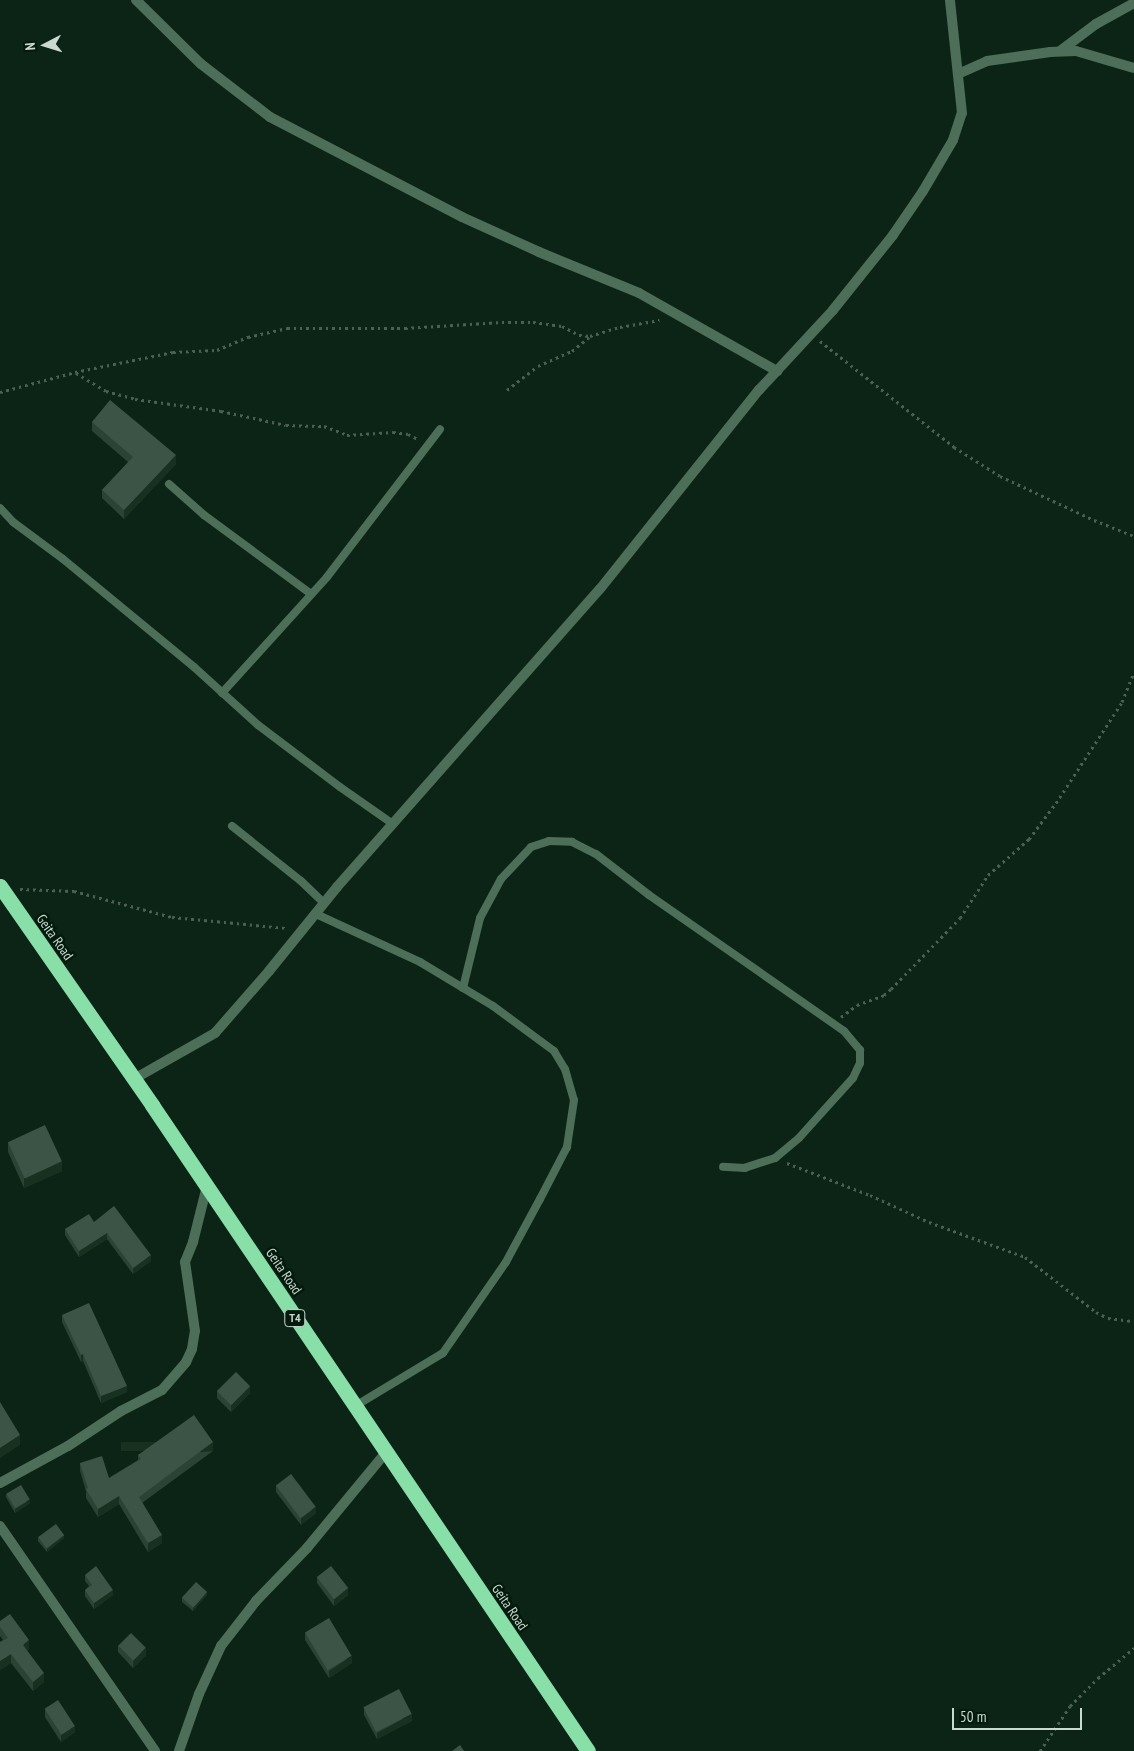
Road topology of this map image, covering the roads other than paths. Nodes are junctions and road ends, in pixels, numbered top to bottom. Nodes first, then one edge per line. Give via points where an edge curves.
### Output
1 (136, 0) edge
2 (950, 0) edge
3 (1134, 3) edge
4 (1060, 51) junction
5 (1134, 68) edge
6 (958, 74) junction
7 (777, 371) junction
8 (440, 429) dead end
9 (169, 484) dead end
10 (0, 508) edge
11 (311, 594) junction
12 (222, 693) junction
13 (393, 824) junction
14 (232, 826) dead end
15 (6, 888) edge
16 (324, 903) junction
17 (316, 914) junction
18 (463, 988) junction
19 (134, 1078) junction
20 (723, 1167) dead end
21 (207, 1186) junction
22 (354, 1406) junction
23 (386, 1452) junction
24 (0, 1483) edge
25 (0, 1526) edge
26 (155, 1751) edge
27 (179, 1751) edge
28 (588, 1751) edge

1 - 7 street via 201,64 270,117 462,216 539,252 608,279 682,316
2 - 6 street
3 - 4 street via 1096,24
4 - 5 street via 1076,51
4 - 6 street via 987,61
6 - 7 street via 962,113 953,140 923,191 893,235
7 - 13 street via 600,588
8 - 11 lane
9 - 11 lane via 204,515
10 - 12 lane
11 - 12 lane
12 - 13 lane via 258,726
13 - 16 street
14 - 16 lane
15 - 19 highway, Geita Road / T4
16 - 17 street
17 - 18 lane via 420,962
17 - 19 street via 215,1033
18 - 20 lane via 480,918 501,879 531,847 549,841 572,842 596,854 832,1023 860,1050 860,1063 853,1078 799,1138 775,1158 746,1168
18 - 22 lane via 554,1051 565,1068 574,1100 567,1147 506,1262 443,1353
19 - 21 highway, Geita Road / T4
21 - 22 highway, Geita Road / T4
21 - 24 street via 185,1262 195,1331 186,1362 162,1390 120,1411 68,1446
22 - 23 highway, Geita Road / T4
23 - 27 street via 307,1548 256,1600 221,1646 198,1694
23 - 28 highway, Geita Road / T4
25 - 26 street

